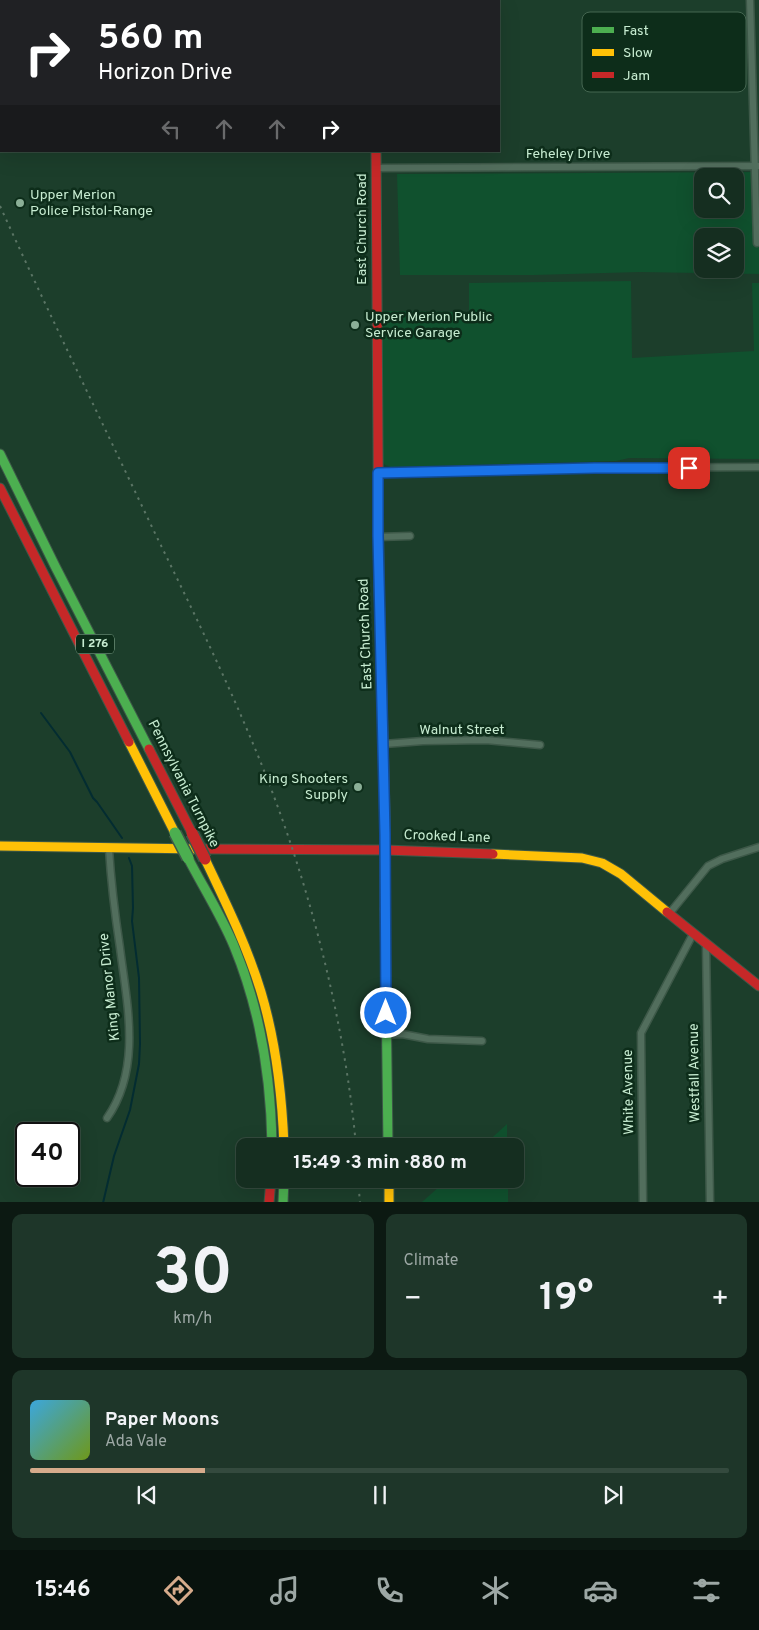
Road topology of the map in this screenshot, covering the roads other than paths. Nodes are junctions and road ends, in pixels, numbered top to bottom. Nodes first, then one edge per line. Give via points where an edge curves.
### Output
1 (750, 0) edge
2 (376, 152) edge
3 (757, 166) edge
4 (377, 168) junction
5 (757, 244) dead end
6 (0, 454) edge
7 (759, 467) edge
8 (378, 473) junction
9 (0, 488) edge
10 (378, 536) junction
11 (410, 536) dead end
12 (384, 744) junction
13 (540, 745) dead end
14 (0, 846) edge
15 (759, 846) edge
16 (110, 849) junction
17 (385, 850) junction
18 (669, 914) junction
19 (693, 934) junction
20 (706, 944) junction
21 (759, 986) edge
22 (386, 1034) junction
23 (482, 1042) dead end
24 (107, 1118) dead end
25 (272, 1138) edge
26 (283, 1138) edge
27 (388, 1138) edge
28 (270, 1188) edge
29 (284, 1188) edge
30 (389, 1188) edge
31 (269, 1202) edge
32 (283, 1202) edge
33 (390, 1202) edge
34 (644, 1202) edge
35 (710, 1202) edge

1 - 3 street
2 - 4 main road, East Church Road
3 - 4 street, Feheley Drive
3 - 5 street
4 - 8 main road, East Church Road
6 - 26 main road, Pennsylvania Turnpike / I 276, bridge via 239,932 262,997 279,1080
7 - 8 street
8 - 10 main road, East Church Road
9 - 25 main road, I 276, bridge via 233,944 264,1040
10 - 11 street
10 - 12 main road, East Church Road
12 - 13 street, Walnut Street via 486,740
12 - 17 main road, East Church Road
14 - 16 main road, Crooked Lane
15 - 18 street via 708,866
16 - 17 main road, Crooked Lane
16 - 24 street, King Manor Drive via 112,893 130,1037 122,1093
17 - 18 main road, Crooked Lane via 592,859 617,872
17 - 22 main road, East Church Road
18 - 19 main road, Crooked Lane
19 - 20 main road, Crooked Lane
19 - 34 street, White Avenue via 641,1033
20 - 21 main road, Crooked Lane
20 - 35 street, Westfall Avenue
22 - 23 street
22 - 27 main road, East Church Road
28 - 31 main road
29 - 32 main road
30 - 33 main road

